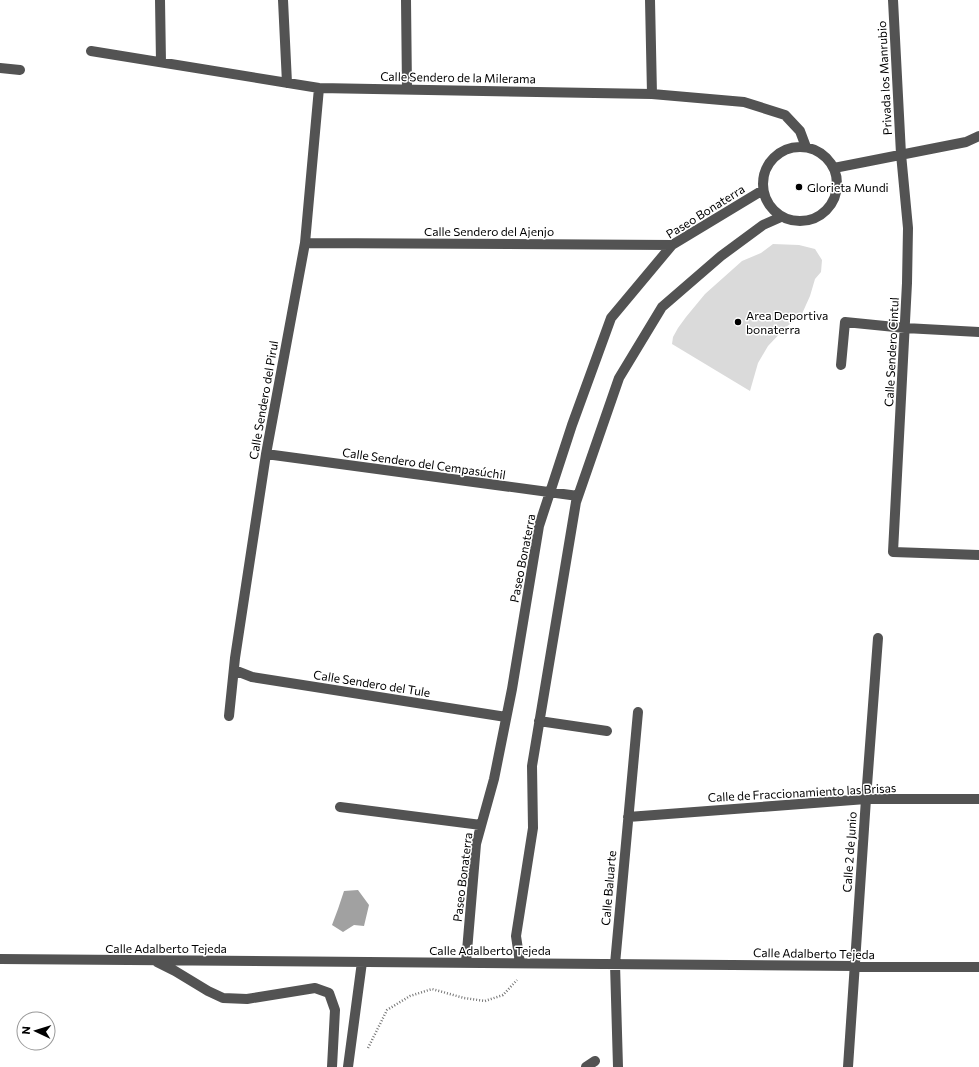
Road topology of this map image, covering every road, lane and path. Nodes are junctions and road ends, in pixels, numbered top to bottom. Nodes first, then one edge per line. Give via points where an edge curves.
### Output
1 (160, 0) edge
2 (282, 0) edge
3 (406, 0) edge
4 (650, 0) edge
5 (893, 0) edge
6 (91, 51) dead end
7 (161, 62) junction
8 (0, 68) edge
9 (20, 70) dead end
10 (287, 83) junction
11 (319, 88) junction
12 (407, 89) junction
13 (652, 94) junction
14 (979, 136) edge
15 (806, 147) junction
16 (901, 154) junction
17 (834, 168) junction
18 (763, 190) junction
19 (781, 217) junction
20 (305, 243) junction
21 (672, 244) junction
22 (905, 328) junction
23 (979, 332) edge
24 (841, 365) dead end
25 (266, 454) junction
26 (550, 493) junction
27 (578, 496) junction
28 (979, 555) edge
29 (878, 638) dead end
30 (234, 670) junction
31 (638, 712) dead end
32 (229, 716) dead end
33 (506, 717) junction
34 (540, 721) junction
35 (607, 732) dead end
36 (866, 799) junction
37 (979, 800) edge
38 (340, 807) dead end
39 (628, 817) junction
40 (481, 826) junction
41 (0, 960) edge
42 (153, 961) junction
43 (362, 962) junction
44 (466, 963) junction
45 (520, 963) junction
46 (615, 964) junction
47 (854, 966) junction
48 (979, 967) edge
49 (365, 1054) dead end
50 (332, 1067) edge
51 (348, 1067) edge
52 (618, 1067) edge
53 (848, 1067) edge

1 - 7 street
2 - 10 street
3 - 12 street
4 - 13 street
5 - 16 street, Privada los Manrubio
6 - 7 street, Calle Sendero de la Milerama
7 - 10 street, Calle Sendero de la Milerama
8 - 9 street
10 - 11 street, Calle Sendero de la Milerama
11 - 12 street, Calle Sendero de la Milerama
11 - 20 street, Calle Sendero del Pirul
12 - 13 street, Calle Sendero de la Milerama
13 - 15 street, Calle Sendero de la Milerama via 744,102 784,115 800,131
14 - 16 street via 966,142
15 - 17 street via 827,158
15 - 18 street via 789,148 774,158 764,172
16 - 17 street
16 - 22 street, Calle Sendero Cintul via 908,228
17 - 19 street via 837,187 831,205 818,218 800,222
18 - 19 street via 769,206
18 - 21 street, Paseo Bonaterra
19 - 27 street via 763,225 721,256 662,306 619,378
20 - 21 street, Calle Sendero del Ajenjo
20 - 25 street, Calle Sendero del Pirul
21 - 26 street, Paseo Bonaterra via 611,318
22 - 23 street
22 - 24 street via 845,322
22 - 28 street, Calle Sendero Cintul via 893,552
25 - 26 street, Calle Sendero del Cempasúchil
25 - 30 street, Calle Sendero del Pirul
26 - 27 street, Calle Sendero del Cempasúchil
26 - 33 street, Paseo Bonaterra via 539,526
27 - 34 street
29 - 36 street, Calle 2 de Junio
30 - 32 street, Calle Sendero del Pirul
30 - 33 street, Calle Sendero del Tule via 252,677
31 - 39 street, Calle Baluarte
33 - 40 street, Paseo Bonaterra via 494,779
34 - 35 street
34 - 45 street via 532,766 533,828 516,936
36 - 37 street, Calle de Fraccionamiento las Brisas
36 - 39 street, Calle de Fraccionamiento las Brisas
36 - 47 street, Calle 2 de Junio
38 - 40 street
39 - 46 street, Calle Baluarte
40 - 44 street, Paseo Bonaterra via 476,844
41 - 42 street, Calle Adalberto Tejeda
42 - 43 street, Calle Adalberto Tejeda
42 - 50 street via 223,998 247,999 315,988 329,993 335,1010
43 - 44 street, Calle Adalberto Tejeda
43 - 51 street
44 - 45 street, Calle Adalberto Tejeda
45 - 46 street, Calle Adalberto Tejeda
45 - 49 path via 516,981 503,995 485,1001 432,989 410,996 387,1010
46 - 47 street, Calle Adalberto Tejeda
46 - 52 street, Calle Baluarte
47 - 48 street, Calle Adalberto Tejeda
47 - 53 street, Calle 2 de Junio

